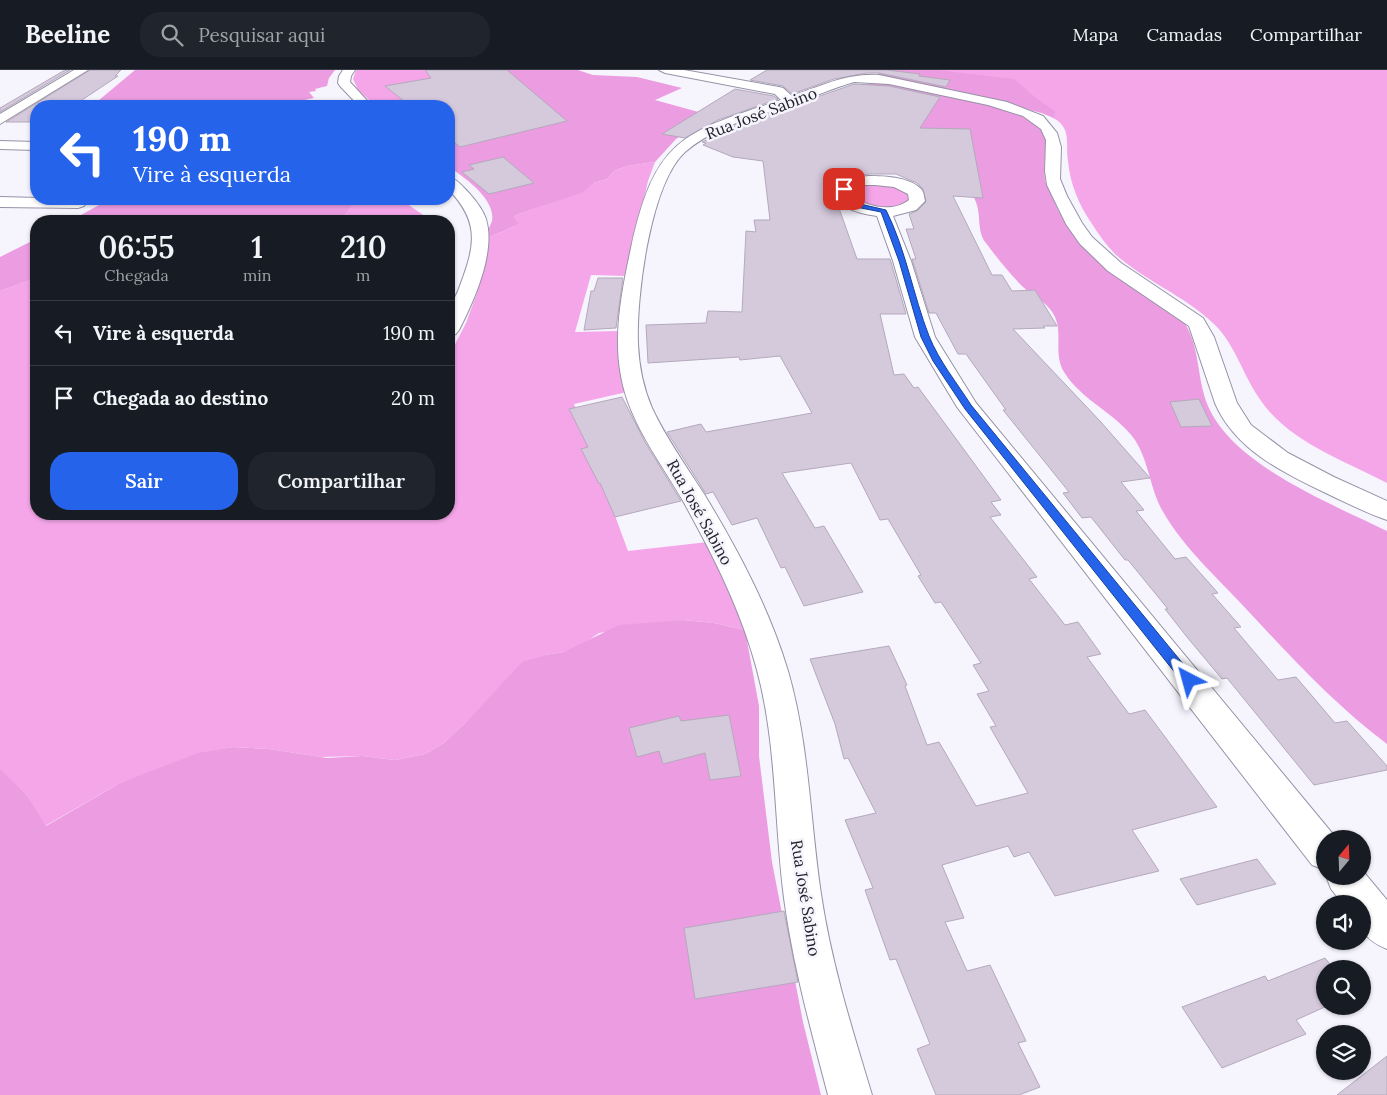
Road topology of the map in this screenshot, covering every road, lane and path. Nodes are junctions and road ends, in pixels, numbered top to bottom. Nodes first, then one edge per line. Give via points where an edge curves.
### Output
1 (82, 70) edge
2 (349, 70) edge
3 (665, 70) edge
4 (863, 74) edge
5 (774, 76) dead end
6 (785, 96) junction
7 (33, 100) edge
8 (360, 100) edge
9 (30, 102) edge
10 (0, 120) edge
11 (0, 145) edge
12 (30, 146) edge
13 (455, 188) edge
14 (0, 202) edge
15 (30, 202) edge
16 (883, 211) dead end
17 (455, 319) edge
18 (1387, 511) edge
19 (1316, 841) edge
20 (1351, 885) edge
21 (1387, 930) edge
22 (850, 1095) edge

1 - 7 street
2 - 8 street via 344,83
3 - 6 street
4 - 6 street, Rua José Sabino
4 - 18 street, Rua José Sabino via 984,101 1028,114 1046,126 1055,144 1053,180 1076,228 1114,267 1196,322 1239,426 1287,462
5 - 6 street
6 - 22 street, Rua José Sabino via 703,134 683,148 665,167 649,204 630,290 628,349 636,394 656,435 723,550 747,600 773,672 786,736 799,871 809,928
9 - 10 street
11 - 12 street
13 - 17 street via 473,208 479,227 470,284
14 - 15 street
16 - 19 street via 926,337 968,407
20 - 21 street

